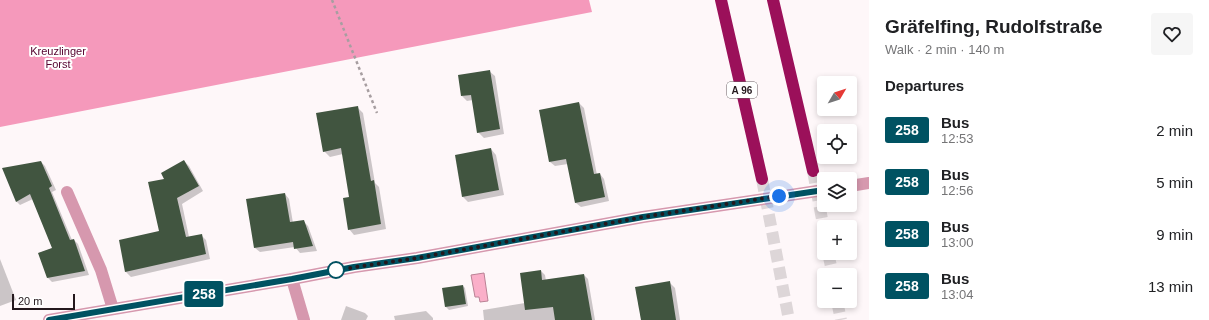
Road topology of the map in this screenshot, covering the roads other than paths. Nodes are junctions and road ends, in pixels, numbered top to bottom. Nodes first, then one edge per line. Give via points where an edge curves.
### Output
1 (721, 0) edge
2 (773, 0) edge
3 (813, 171) tunnel mouth
4 (762, 179) tunnel mouth
5 (869, 183) edge
6 (857, 185) edge
7 (817, 191) edge
8 (67, 192) dead end
9 (292, 279) junction
10 (113, 309) junction
11 (49, 320) edge
12 (304, 320) edge

1 - 4 highway, A 96
2 - 3 highway
5 - 6 street
7 - 9 street via 643,217
8 - 10 street via 101,270
9 - 10 street
9 - 12 street
10 - 11 street

